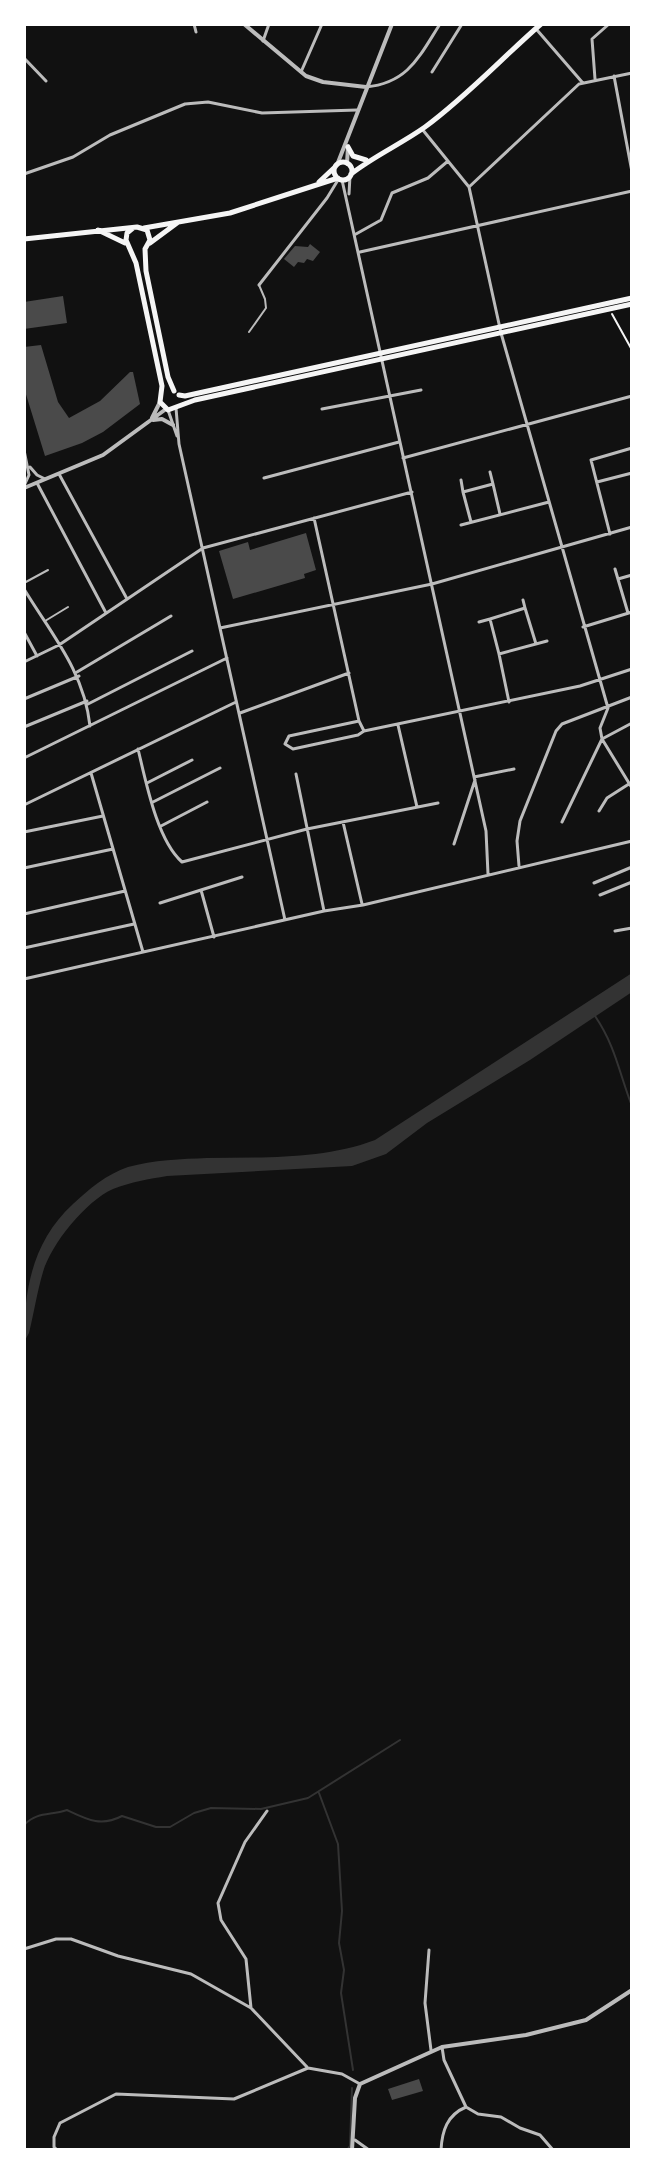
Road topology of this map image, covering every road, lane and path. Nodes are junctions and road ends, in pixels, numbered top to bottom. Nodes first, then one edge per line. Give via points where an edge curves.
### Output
1 (194, 24) edge
2 (244, 24) edge
3 (269, 24) edge
4 (322, 24) edge
5 (392, 24) edge
6 (440, 24) edge
7 (462, 24) edge
8 (609, 24) edge
9 (539, 25) edge
10 (196, 32) dead end
11 (263, 41) junction
12 (24, 58) edge
13 (432, 72) dead end
14 (301, 73) junction
15 (632, 73) edge
16 (614, 76) junction
17 (595, 80) junction
18 (46, 81) dead end
19 (582, 82) junction
20 (366, 87) junction
21 (357, 110) junction
22 (422, 129) junction
23 (348, 144) junction
24 (374, 157) junction
25 (366, 160) junction
26 (448, 161) junction
27 (348, 164) junction
28 (336, 166) junction
29 (632, 172) edge
30 (24, 174) edge
31 (351, 175) junction
32 (340, 179) junction
33 (324, 183) junction
34 (315, 185) junction
35 (469, 187) junction
36 (332, 191) junction
37 (632, 191) edge
38 (348, 198) junction
39 (178, 223) junction
40 (478, 225) junction
41 (133, 228) junction
42 (144, 228) junction
43 (96, 230) junction
44 (356, 234) junction
45 (24, 239) edge
46 (128, 246) junction
47 (147, 246) junction
48 (360, 252) junction
49 (259, 285) joint
50 (632, 298) edge
51 (632, 304) edge
52 (610, 309) junction
53 (501, 330) junction
54 (249, 332) dead end
55 (632, 350) edge
56 (382, 356) junction
57 (169, 381) junction
58 (421, 390) dead end
59 (176, 393) junction
60 (193, 394) junction
61 (632, 396) edge
62 (390, 397) junction
63 (161, 398) junction
64 (177, 407) junction
65 (322, 409) dead end
66 (167, 410) junction
67 (150, 420) junction
68 (173, 425) junction
69 (527, 425) junction
70 (399, 442) junction
71 (179, 444) junction
72 (632, 448) edge
73 (24, 450) edge
74 (403, 458) junction
75 (28, 463) junction
76 (490, 472) dead end
77 (632, 473) edge
78 (59, 474) junction
79 (264, 478) dead end
80 (46, 479) junction
81 (461, 480) dead end
82 (597, 482) junction
83 (37, 483) junction
84 (493, 484) junction
85 (24, 487) edge
86 (412, 492) junction
87 (463, 492) junction
88 (549, 502) junction
89 (500, 514) junction
90 (314, 518) junction
91 (471, 522) junction
92 (461, 525) dead end
93 (632, 527) edge
94 (610, 534) junction
95 (562, 547) junction
96 (203, 548) junction
97 (615, 569) dead end
98 (48, 570) dead end
99 (632, 575) edge
100 (618, 579) junction
101 (24, 583) edge
102 (432, 584) junction
103 (24, 589) edge
104 (127, 598) junction
105 (523, 600) dead end
106 (334, 604) junction
107 (68, 607) dead end
108 (525, 608) junction
109 (106, 613) junction
110 (630, 613) edge
111 (171, 616) dead end
112 (490, 619) junction
113 (44, 621) junction
114 (479, 622) dead end
115 (583, 627) junction
116 (220, 628) junction
117 (24, 632) edge
118 (547, 641) dead end
119 (536, 644) junction
120 (59, 645) junction
121 (192, 651) dead end
122 (499, 654) junction
123 (37, 656) junction
124 (227, 658) junction
125 (24, 662) edge
126 (632, 669) edge
127 (349, 673) junction
128 (78, 674) junction
129 (599, 681) junction
130 (632, 697) edge
131 (24, 699) edge
132 (236, 701) junction
133 (87, 702) junction
134 (509, 702) junction
135 (608, 708) junction
136 (458, 712) junction
137 (239, 713) junction
138 (359, 721) junction
139 (632, 723) edge
140 (398, 725) junction
141 (90, 726) junction
142 (24, 727) edge
143 (364, 731) junction
144 (602, 739) junction
145 (138, 749) junction
146 (24, 758) edge
147 (192, 760) dead end
148 (220, 768) dead end
149 (514, 769) dead end
150 (91, 773) junction
151 (296, 774) dead end
152 (474, 779) junction
153 (631, 782) edge
154 (147, 783) junction
155 (632, 788) edge
156 (153, 802) junction
157 (207, 802) dead end
158 (438, 803) dead end
159 (24, 805) edge
160 (417, 808) junction
161 (599, 811) dead end
162 (103, 815) junction
163 (343, 822) junction
164 (562, 822) dead end
165 (161, 826) junction
166 (307, 829) junction
167 (24, 832) edge
168 (266, 839) junction
169 (632, 841) edge
170 (454, 844) dead end
171 (113, 849) junction
172 (519, 866) junction
173 (632, 867) edge
174 (24, 868) edge
175 (488, 874) junction
176 (242, 877) dead end
177 (632, 882) edge
178 (594, 883) dead end
179 (201, 890) junction
180 (125, 891) junction
181 (600, 895) dead end
182 (160, 903) dead end
183 (363, 905) junction
184 (324, 911) junction
185 (24, 914) edge
186 (285, 920) junction
187 (135, 924) junction
188 (632, 928) edge
189 (615, 931) dead end
190 (214, 937) junction
191 (24, 948) edge
192 (143, 952) junction
193 (24, 979) edge
194 (267, 1811) dead end
195 (24, 1949) edge
196 (429, 1950) dead end
197 (632, 1990) edge
198 (251, 2008) junction
199 (442, 2047) junction
200 (431, 2050) junction
201 (308, 2068) junction
202 (360, 2084) junction
203 (466, 2107) junction
204 (355, 2140) junction
205 (56, 2148) edge
206 (352, 2150) edge
207 (369, 2150) edge
208 (441, 2150) edge
209 (553, 2150) edge

1 - 10 street
2 - 11 street
3 - 11 street
4 - 14 street
5 - 20 street
6 - 20 street via 409,69
7 - 13 street
8 - 17 street via 592,39
9 - 19 street
9 - 22 main road
11 - 14 street
12 - 18 street
14 - 20 street via 317,81
15 - 16 street
16 - 17 street
16 - 29 street
17 - 19 street
19 - 35 street
20 - 21 street
21 - 23 street
21 - 30 street via 262,113 208,102 185,104
22 - 24 main road
22 - 26 street
23 - 25 main road via 357,158
23 - 27 street
23 - 28 street
24 - 25 main road
24 - 31 main road
25 - 27 main road
26 - 35 street
26 - 44 street via 428,178 392,193 381,220
27 - 28 main road
27 - 31 main road
28 - 32 main road
28 - 34 main road
31 - 32 main road
31 - 38 street
32 - 33 main road
32 - 36 street
32 - 38 street
33 - 34 main road
33 - 36 main road
34 - 39 main road via 246,209
35 - 40 street
36 - 49 street
37 - 40 street
38 - 44 street
39 - 42 main road
39 - 47 main road
40 - 48 street
40 - 53 street
41 - 42 main road
41 - 43 main road
41 - 46 main road via 127,233
42 - 47 main road via 149,233
43 - 45 main road
43 - 46 main road
44 - 48 street
46 - 47 main road via 138,251
46 - 63 main road via 138,273
47 - 57 main road via 146,271
48 - 56 street
49 - 54 lane via 266,308
50 - 53 main road
51 - 52 main road
52 - 53 main road
52 - 55 path
53 - 56 main road
53 - 69 street
56 - 60 main road
56 - 62 street
56 - 64 main road
57 - 59 main road
57 - 60 main road via 178,391
58 - 62 street
59 - 60 main road
59 - 63 main road via 166,391
59 - 64 main road
61 - 69 street
62 - 65 street
62 - 70 street
63 - 66 main road
63 - 67 street
64 - 66 main road
64 - 71 street
66 - 67 street
66 - 68 street
67 - 68 street
67 - 78 street via 103,455
68 - 71 street
69 - 74 street
69 - 88 street
70 - 74 street
70 - 79 street
71 - 96 street
72 - 82 street via 591,460
73 - 75 street
74 - 86 street
75 - 80 street
75 - 85 street
76 - 84 street
77 - 82 street
78 - 80 street
78 - 104 street
80 - 83 street
81 - 87 street
82 - 94 street
83 - 85 street
83 - 109 street
84 - 87 street
84 - 89 street
86 - 90 street
86 - 102 street
87 - 91 street
88 - 89 street
88 - 95 street
89 - 91 street
90 - 96 street
90 - 106 street
91 - 92 street
93 - 94 street
94 - 95 street
95 - 102 street
95 - 115 street
96 - 104 street
96 - 116 street
97 - 100 street
98 - 101 lane
99 - 100 street
100 - 110 street
102 - 106 street
102 - 136 street
103 - 113 street
104 - 109 street
105 - 108 street
106 - 116 street
106 - 127 street
107 - 113 lane
108 - 112 street
108 - 119 street
109 - 120 street
110 - 115 street
111 - 128 street
112 - 114 street
112 - 122 street
113 - 120 street
115 - 129 street
116 - 124 street
117 - 123 street
118 - 119 street
119 - 122 street
120 - 123 street
120 - 128 street
121 - 133 street
122 - 134 street
123 - 125 street
124 - 132 street
124 - 141 street
126 - 129 street
127 - 137 street
127 - 138 street
128 - 131 street
128 - 133 street
129 - 134 street
129 - 135 street
130 - 135 street
132 - 137 street
132 - 145 street
133 - 141 street
133 - 142 street
134 - 136 street
135 - 144 street via 600,728
135 - 172 street via 556,731 520,821
136 - 140 street
136 - 152 street
137 - 168 street
138 - 143 street
138 - 143 street via 289,736 285,744 293,749
139 - 144 street
140 - 143 street
140 - 160 street
141 - 146 street
144 - 153 street
144 - 164 street
145 - 150 street
145 - 154 street
147 - 154 street
148 - 156 street
149 - 152 street
150 - 159 street
150 - 162 street
151 - 166 street
152 - 170 street
152 - 175 street
153 - 155 street
153 - 161 street via 607,798
154 - 156 street
156 - 165 street
157 - 165 street
158 - 160 street
160 - 163 street
162 - 167 street
162 - 171 street
163 - 166 street
163 - 183 street
165 - 168 street via 182,862
166 - 168 street
166 - 184 street
168 - 186 street
169 - 172 street
171 - 174 street
171 - 180 street
172 - 175 street
173 - 178 street
175 - 183 street
176 - 179 street
177 - 181 street
179 - 182 street
179 - 190 street
180 - 185 street
180 - 187 street
183 - 184 street
184 - 186 street
186 - 190 street
187 - 191 street
187 - 192 street
188 - 189 street
190 - 192 street
192 - 193 street
194 - 198 street via 241,1850 218,1903 221,1920 246,1959
195 - 198 street via 71,1939 191,1974
196 - 200 street via 425,2003
197 - 199 street via 595,2016 571,2025
198 - 201 street
199 - 200 street
199 - 203 street
200 - 202 street
201 - 202 street via 342,2074
201 - 205 street via 234,2099 116,2094 63,2120 54,2137
202 - 204 street
203 - 208 street via 444,2127
203 - 209 street via 540,2135
204 - 206 street
204 - 207 street

